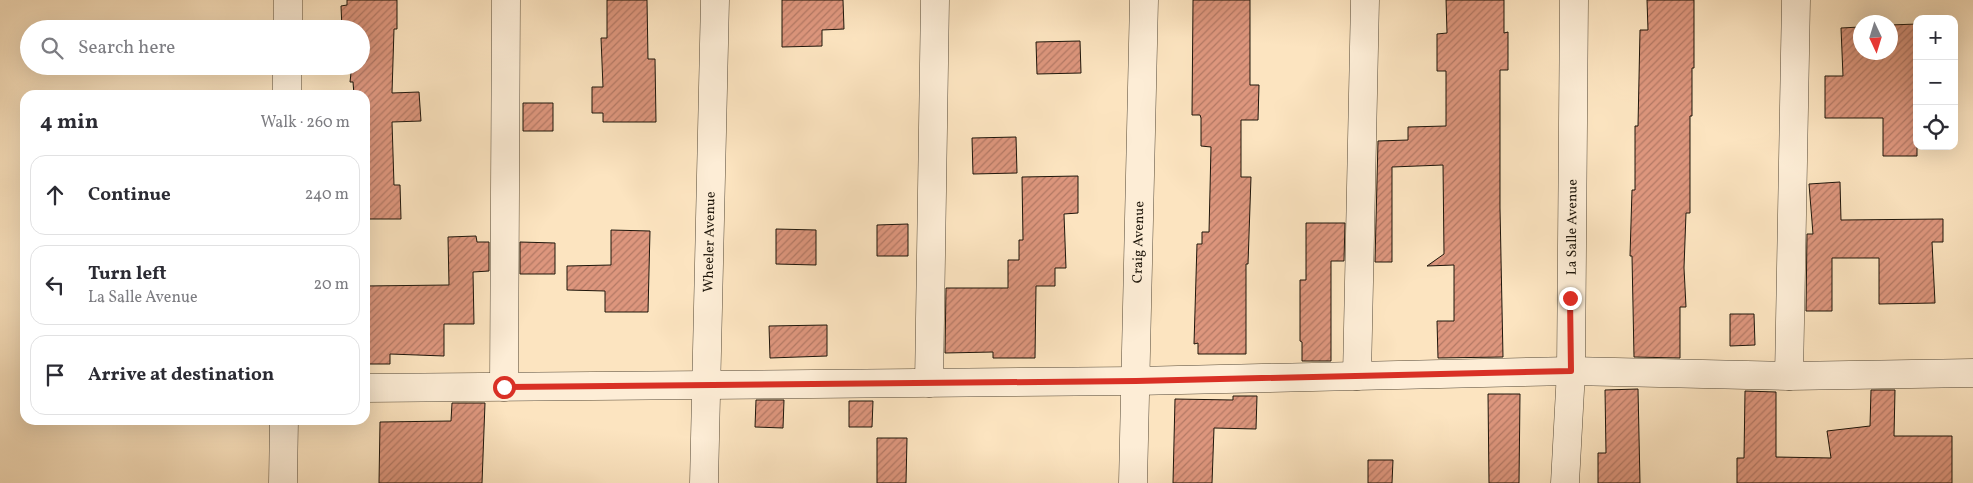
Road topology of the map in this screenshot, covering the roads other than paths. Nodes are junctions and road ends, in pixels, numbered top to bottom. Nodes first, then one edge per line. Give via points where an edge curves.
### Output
1 (288, 0) edge
2 (506, 0) edge
3 (715, 0) edge
4 (935, 0) edge
5 (1144, 0) edge
6 (1365, 0) edge
7 (1574, 0) edge
8 (1796, 0) edge
9 (288, 20) edge
10 (288, 75) edge
11 (287, 90) edge
12 (1571, 371) junction
13 (1973, 373) edge
14 (1357, 376) junction
15 (1789, 376) junction
16 (1136, 381) junction
17 (929, 383) junction
18 (706, 386) junction
19 (504, 387) junction
20 (370, 388) edge
21 (284, 425) edge
22 (283, 483) edge
23 (704, 483) edge
24 (1133, 483) edge
25 (1566, 483) edge

1 - 9 street
2 - 19 street
3 - 18 street, Wheeler Avenue
4 - 17 street
5 - 16 street, Craig Avenue
6 - 14 street
7 - 12 street, La Salle Avenue
8 - 15 street
10 - 11 street
12 - 14 street
12 - 15 street
12 - 25 street, La Salle Avenue
13 - 15 street
14 - 16 street
16 - 17 street
16 - 24 street, Craig Avenue
17 - 18 street
18 - 19 street
18 - 23 street, Wheeler Avenue
19 - 20 street
21 - 22 street

